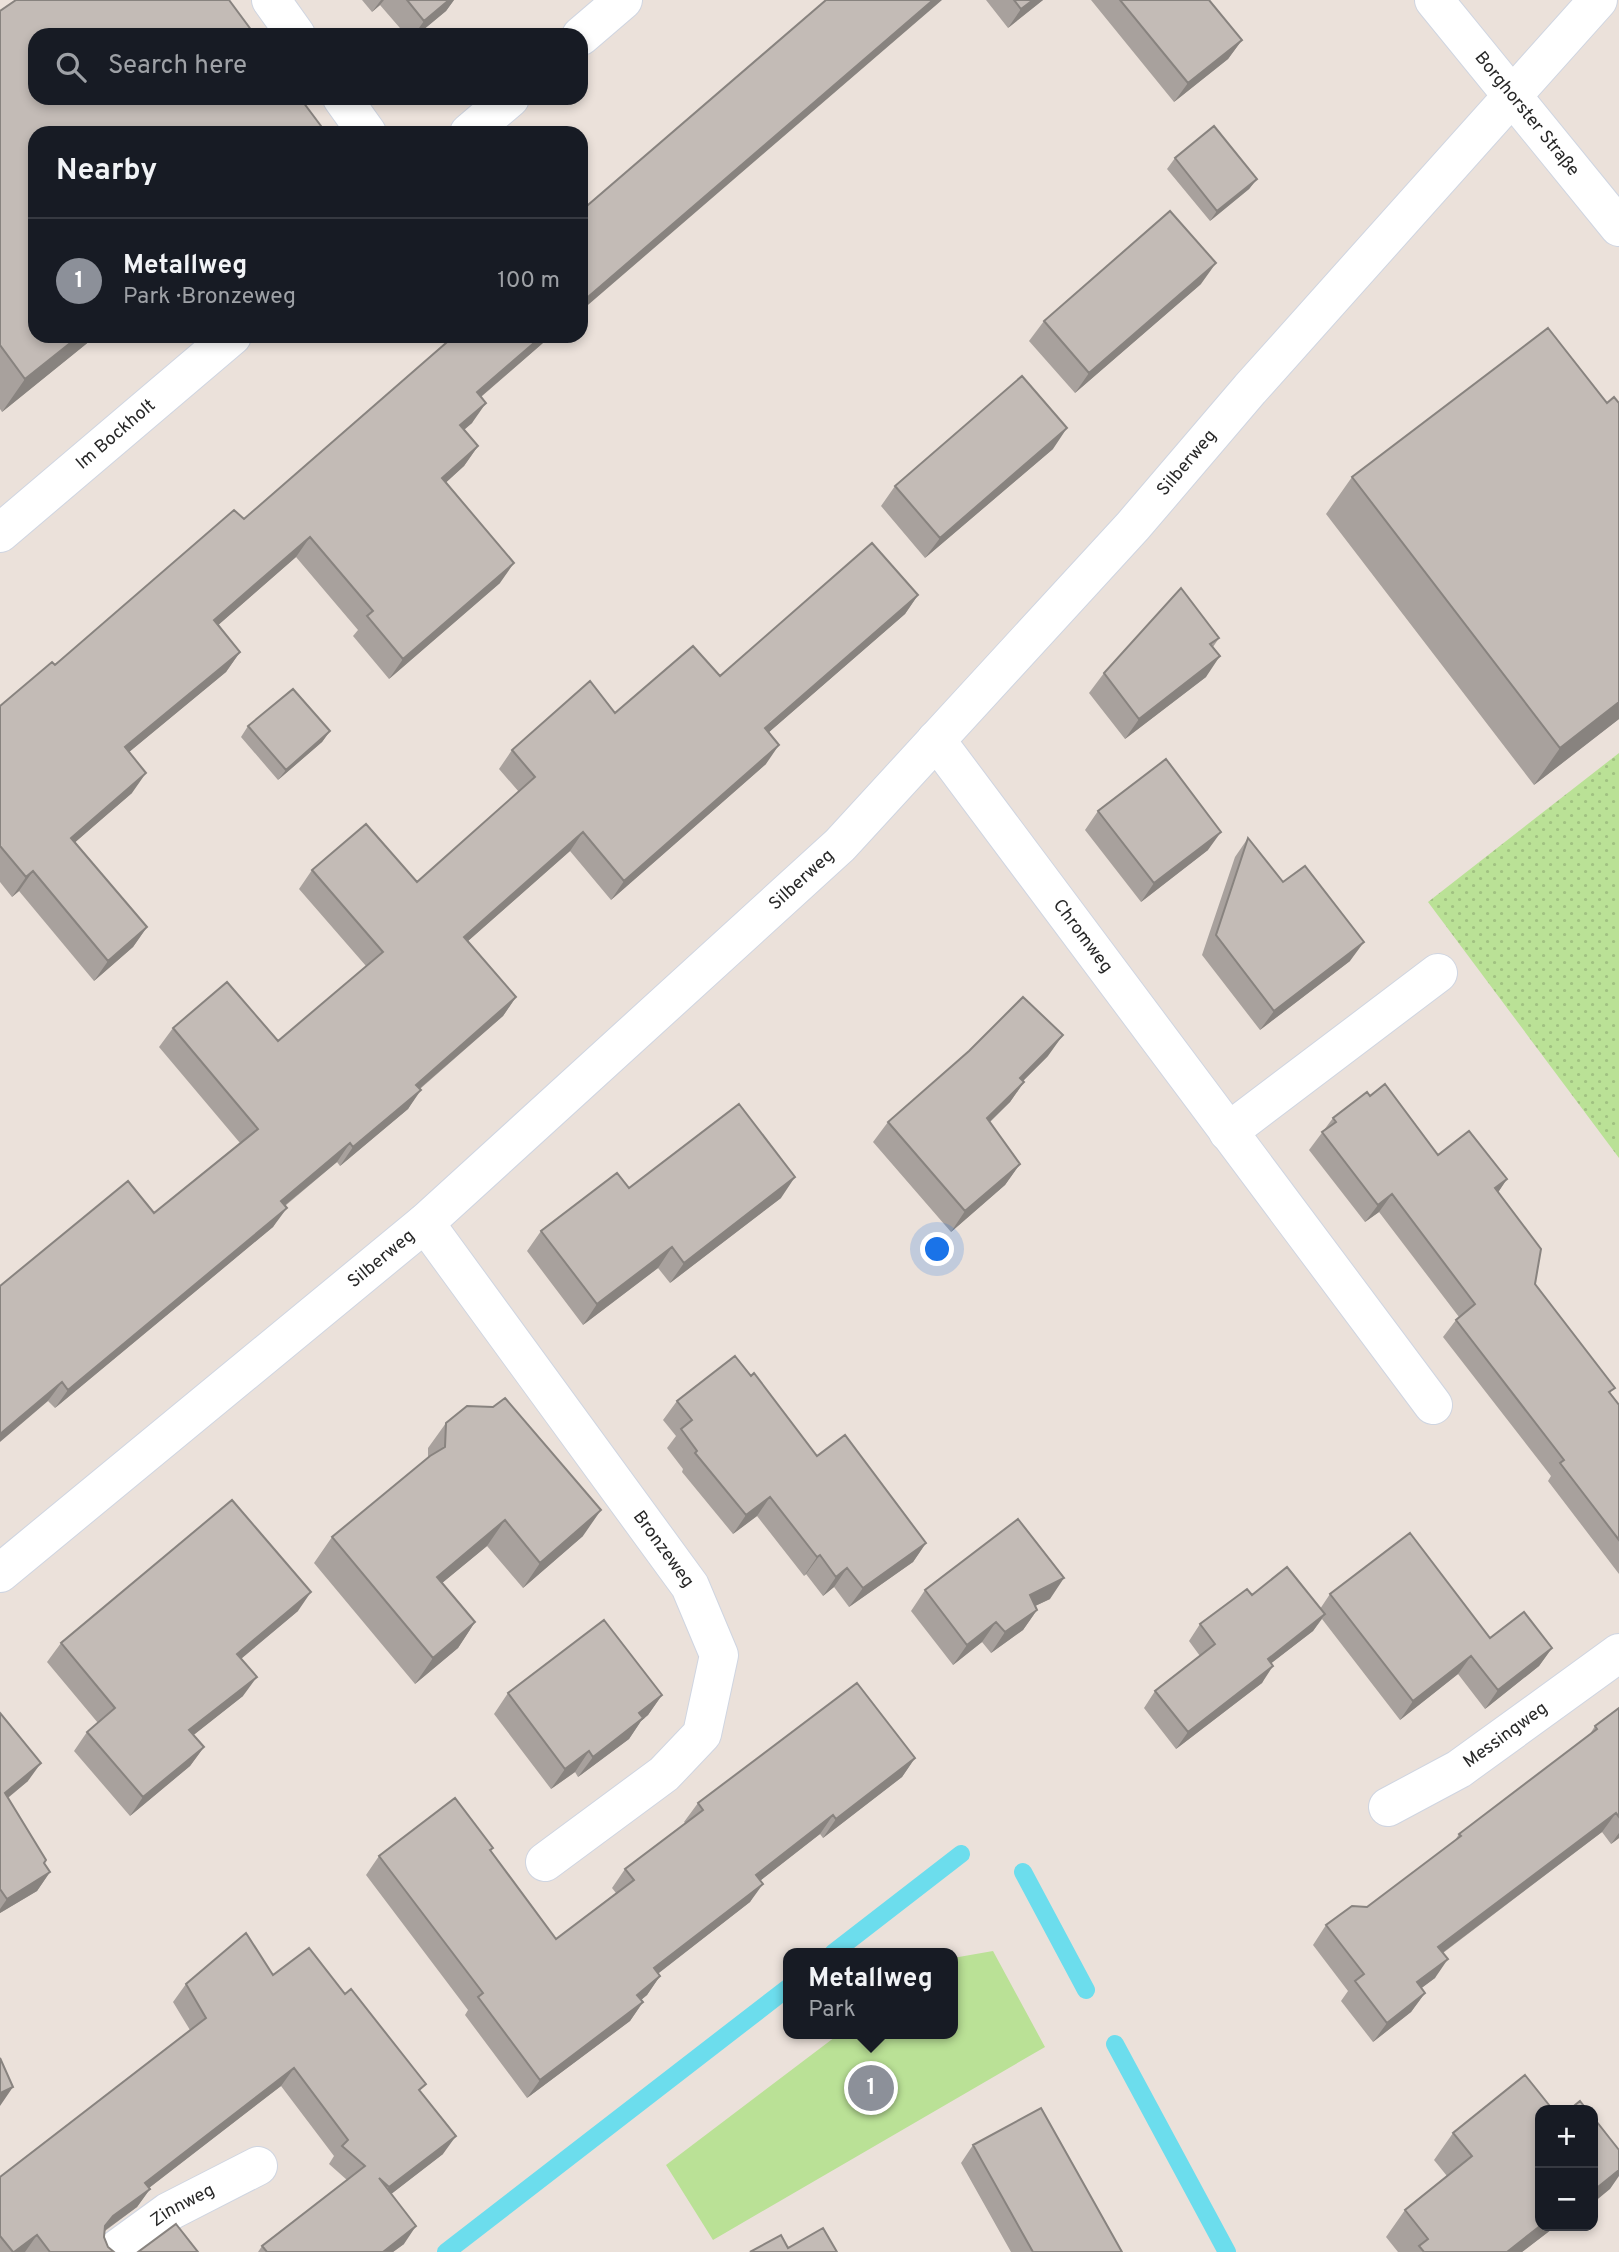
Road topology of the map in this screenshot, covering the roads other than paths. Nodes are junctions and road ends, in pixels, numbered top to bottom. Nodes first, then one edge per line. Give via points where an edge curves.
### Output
1 (271, 0) edge
2 (623, 0) edge
3 (1434, 0) edge
4 (1598, 0) edge
5 (291, 28) edge
6 (588, 30) edge
7 (1513, 96) junction
8 (347, 105) edge
9 (502, 105) edge
10 (362, 126) edge
11 (477, 126) edge
12 (1619, 227) edge
13 (224, 343) edge
14 (0, 533) edge
15 (936, 740) junction
16 (1438, 973) dead end
17 (1228, 1132) junction
18 (425, 1223) junction
19 (1433, 1405) dead end
20 (0, 1573) edge
21 (1619, 1653) edge
22 (1388, 1807) dead end
23 (545, 1862) dead end
24 (258, 2166) dead end
25 (113, 2252) edge

1 - 5 street
2 - 6 street
3 - 7 street, Borghorster Straße
4 - 7 street, Silberweg
7 - 12 street, Borghorster Straße
7 - 15 street, Silberweg via 1133,526
8 - 10 street
9 - 11 street
13 - 14 street, Im Bockholt
15 - 17 street, Chromweg
15 - 18 street, Silberweg via 840,845
16 - 17 street
17 - 19 street, Chromweg
18 - 20 street, Silberweg
18 - 23 street, Bronzeweg via 690,1586 719,1655 702,1734 664,1774
21 - 22 street, Messingweg via 1459,1769
24 - 25 street, Zinnweg via 168,2212

